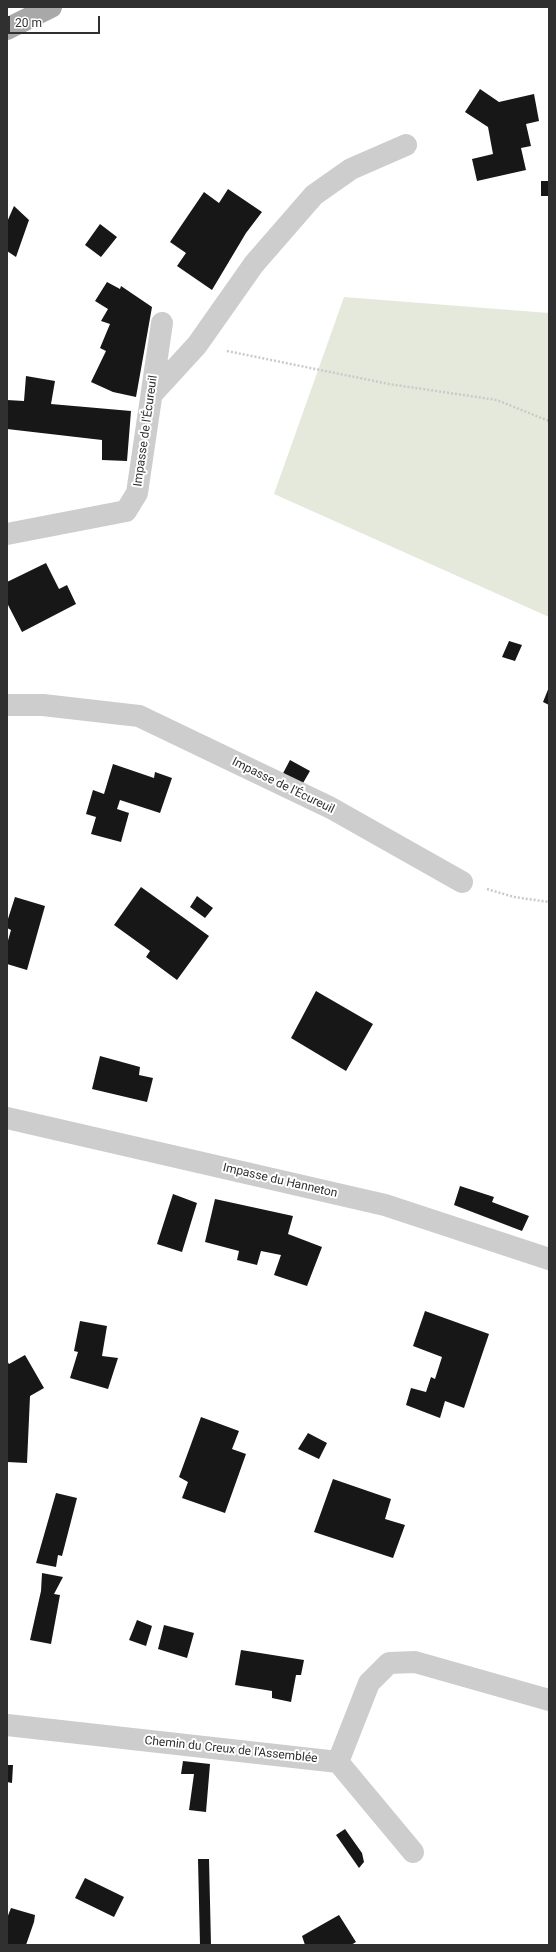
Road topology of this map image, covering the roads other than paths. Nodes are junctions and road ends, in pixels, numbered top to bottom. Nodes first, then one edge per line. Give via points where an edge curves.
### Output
1 (51, 7) edge
2 (7, 29) edge
3 (406, 145) dead end
4 (162, 323) dead end
5 (152, 394) junction
6 (7, 534) edge
7 (7, 705) edge
8 (462, 882) road end
9 (7, 1118) edge
10 (549, 1259) edge
11 (549, 1700) edge
12 (7, 1725) edge
13 (338, 1762) junction
14 (413, 1852) dead end

1 - 2 main road
3 - 5 street via 351,169 314,194 254,264 197,345
4 - 5 street, Impasse de l'Écureuil
5 - 6 street, Impasse de l'Écureuil via 137,493 126,511
7 - 8 street, Impasse de l'Écureuil via 43,705 140,716 331,808
9 - 10 street, Impasse du Hanneton via 385,1205
11 - 13 street via 415,1662 389,1663 369,1683
12 - 13 street, Chemin du Creux de l'Assemblée
13 - 14 street

